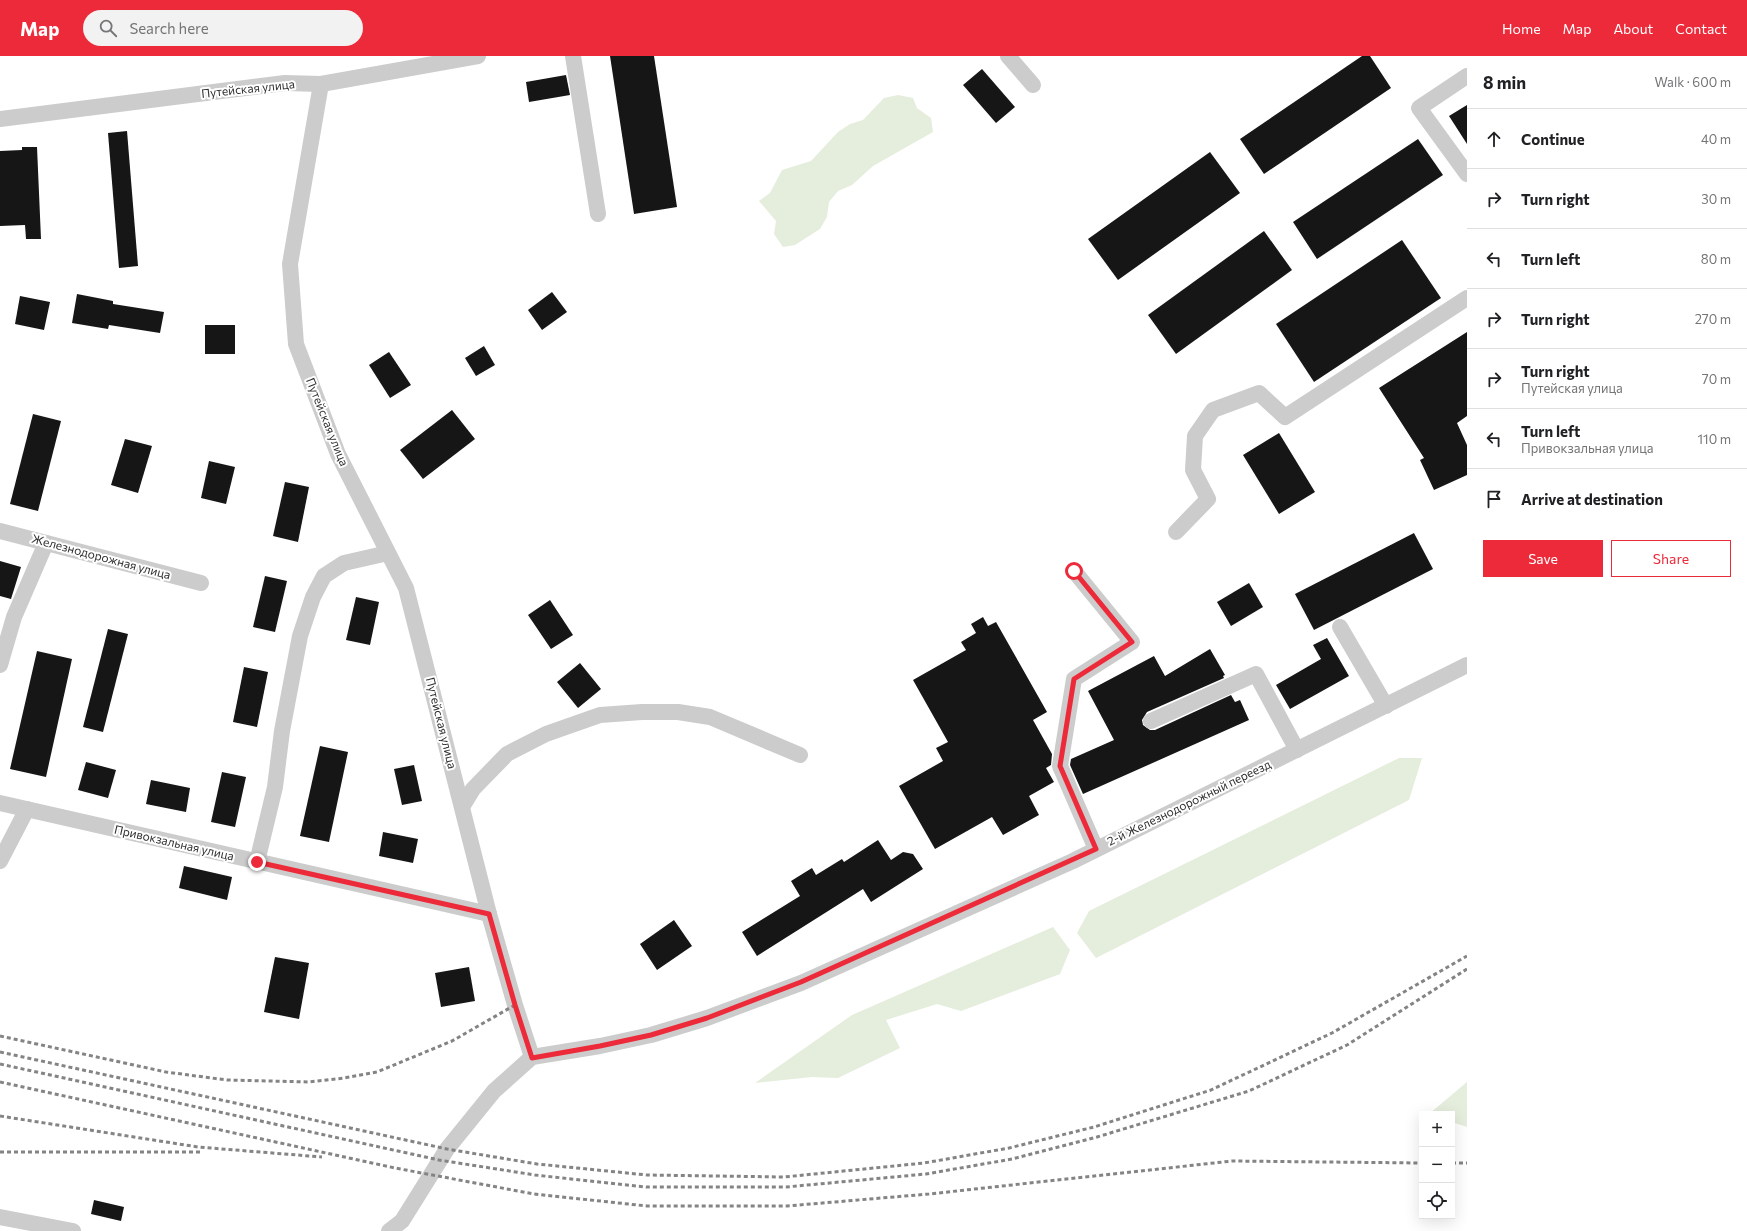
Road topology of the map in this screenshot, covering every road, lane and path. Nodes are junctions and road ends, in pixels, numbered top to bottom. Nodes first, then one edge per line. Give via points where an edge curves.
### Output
1 (478, 56) edge
2 (573, 56) edge
3 (1008, 56) edge
4 (1467, 76) edge
5 (322, 84) junction
6 (1033, 85) dead end
7 (0, 119) edge
8 (1467, 174) edge
9 (598, 214) dead end
10 (1467, 298) edge
11 (0, 531) edge
12 (1176, 532) dead end
13 (46, 543) junction
14 (388, 553) junction
15 (1074, 571) dead end
16 (201, 584) dead end
17 (1340, 627) dead end
18 (0, 665) edge
19 (1467, 665) edge
20 (1386, 706) junction
21 (1151, 721) dead end
22 (1297, 750) junction
23 (800, 755) dead end
24 (0, 803) edge
25 (462, 807) junction
26 (27, 809) junction
27 (1096, 849) junction
28 (0, 861) edge
29 (257, 862) junction
30 (489, 914) junction
31 (532, 1058) junction
32 (0, 1217) edge
33 (73, 1231) edge
34 (389, 1231) edge

1 - 5 street
2 - 9 street
3 - 6 street
4 - 8 street via 1419,108
5 - 7 street, Путейская улица via 285,83
5 - 14 street, Путейская улица via 290,264 296,344 338,454
10 - 12 street via 1286,417 1259,393 1212,410 1195,436 1193,470 1208,499
11 - 13 street, Железнодорожная улица
13 - 16 street, Железнодорожная улица
13 - 18 street via 14,617
14 - 25 street, Путейская улица via 406,588
14 - 29 street via 344,563 324,576 312,597 300,636 282,731 275,787
15 - 27 street via 1132,642 1074,679 1070,696 1060,766
17 - 20 street
19 - 20 street, 2-й Железнодорожный переезд
20 - 22 street, 2-й Железнодорожный переезд
21 - 22 street via 1256,674
22 - 27 street, 2-й Железнодорожный переезд
23 - 25 street via 710,717 678,712 600,715 546,734 507,754 474,789
24 - 26 street, Привокзальная улица
25 - 30 street, Путейская улица
26 - 28 street
26 - 29 street, Привокзальная улица
27 - 31 street, 2-й Железнодорожный переезд via 801,982 707,1018 651,1035
29 - 30 street, Привокзальная улица
30 - 31 street, Путейская улица
31 - 34 street via 494,1092 447,1149 402,1222
32 - 33 street

